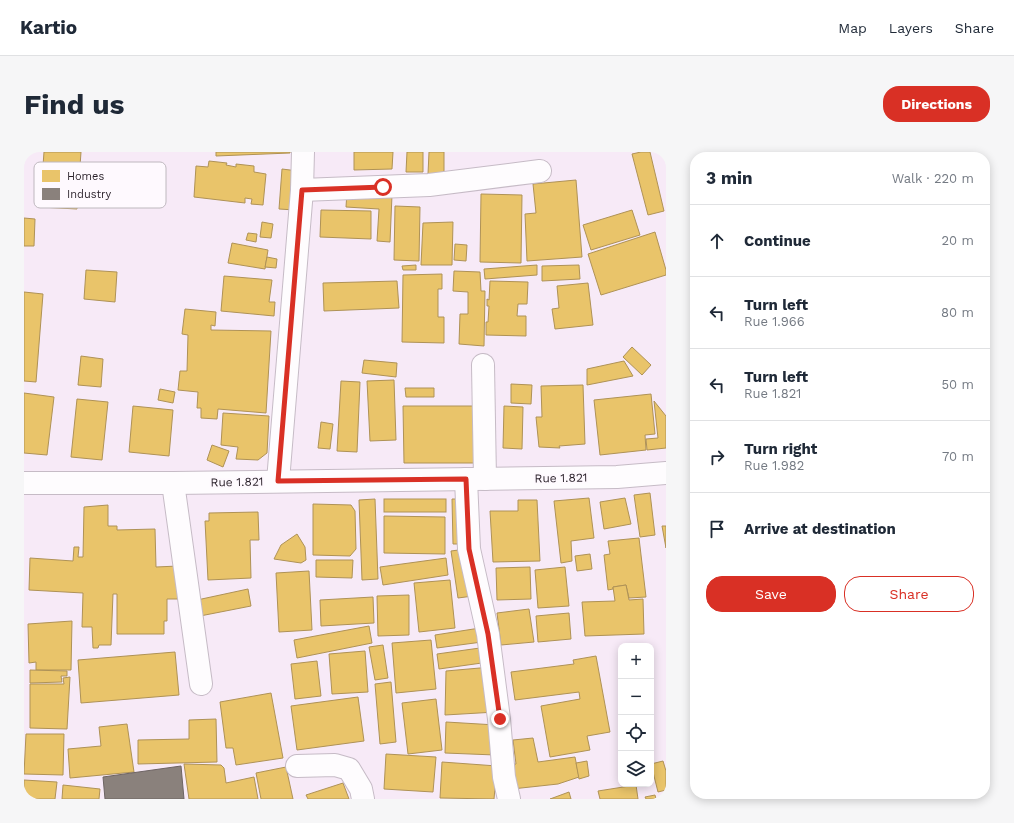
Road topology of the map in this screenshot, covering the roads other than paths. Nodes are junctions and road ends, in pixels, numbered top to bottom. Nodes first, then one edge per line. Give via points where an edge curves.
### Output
1 (303, 152) edge
2 (540, 171) dead end
3 (302, 190) junction
4 (483, 365) dead end
5 (666, 473) edge
6 (476, 479) junction
7 (278, 481) junction
8 (24, 483) edge
9 (173, 483) junction
10 (201, 684) dead end
11 (297, 766) dead end
12 (363, 799) edge
13 (509, 799) edge

1 - 3 street
2 - 3 street via 429,184
3 - 7 street
4 - 6 street
5 - 6 street, Rue 1.821 via 617,477
6 - 7 street, Rue 1.821
6 - 13 street via 469,549 488,634 500,719 504,778
7 - 9 street, Rue 1.821
8 - 9 street, Rue 1.821
9 - 10 street
11 - 12 street via 335,765 349,769 361,789

